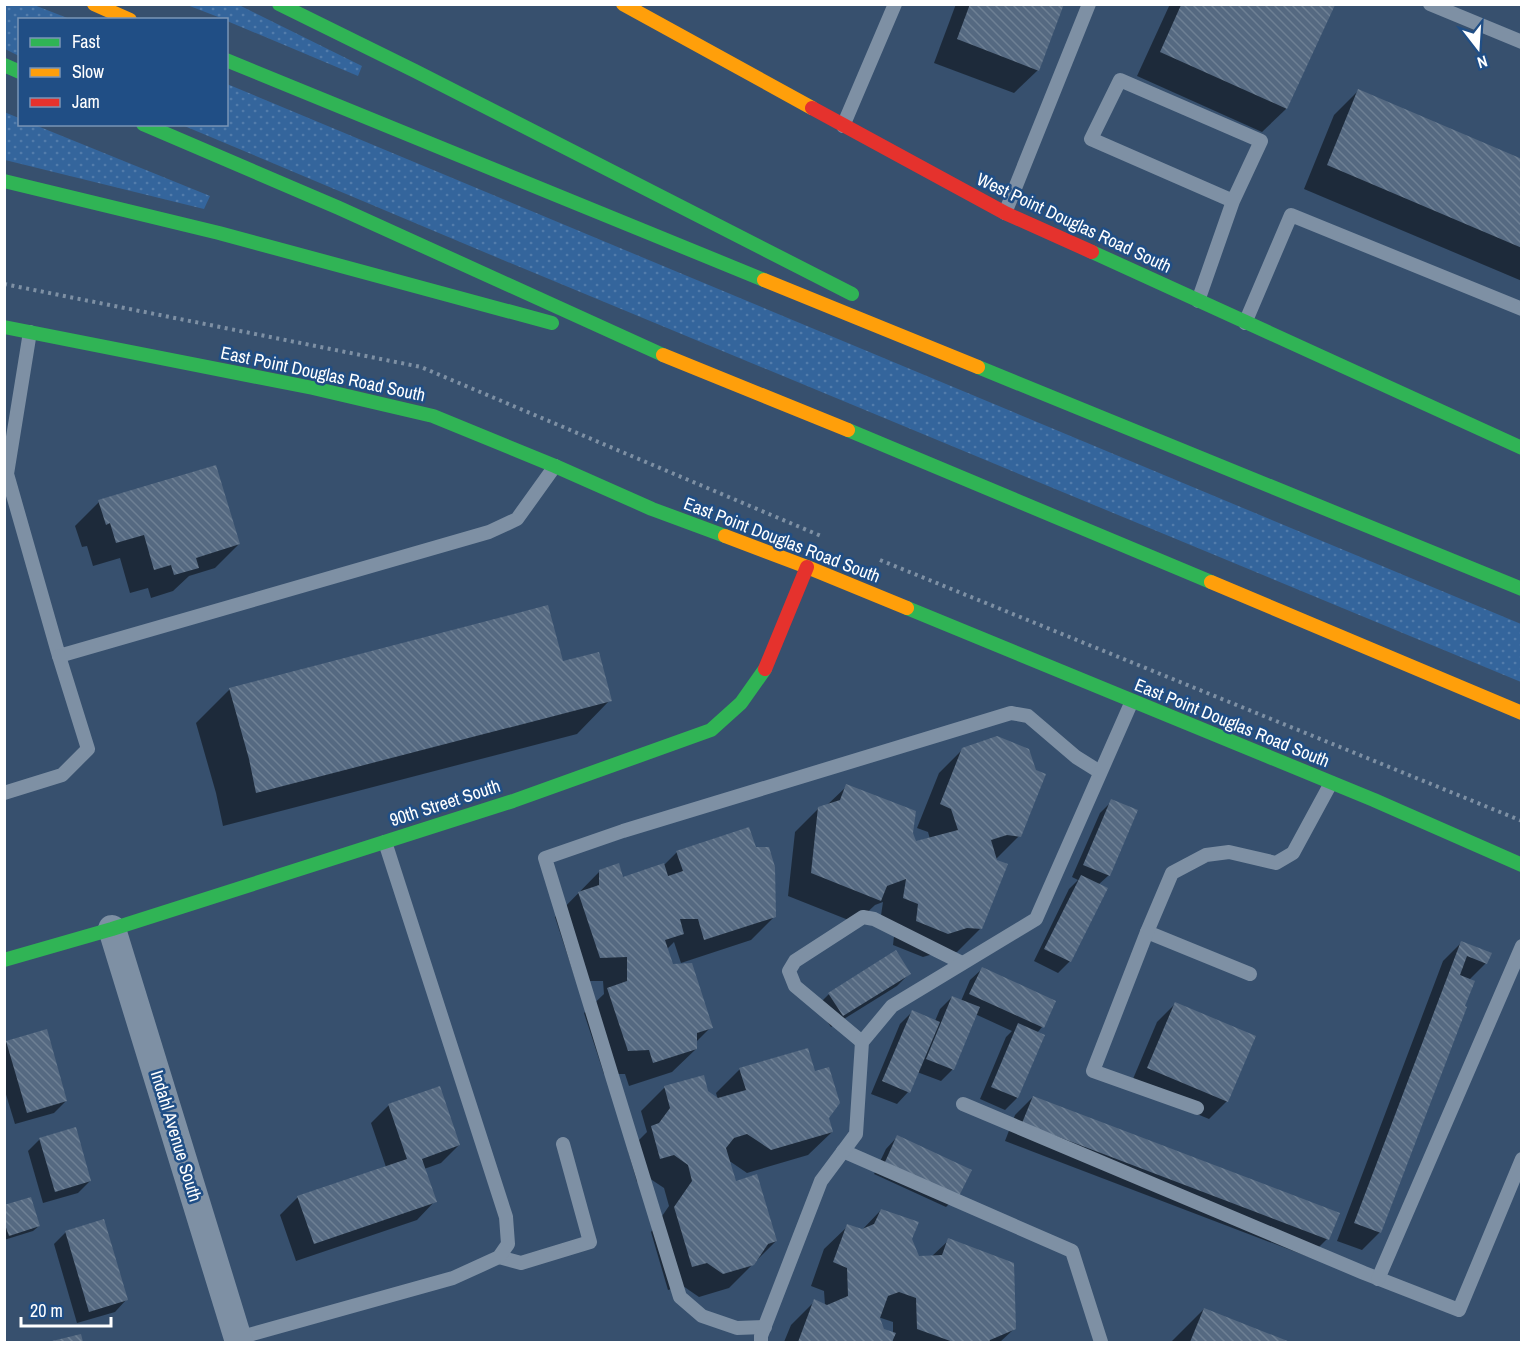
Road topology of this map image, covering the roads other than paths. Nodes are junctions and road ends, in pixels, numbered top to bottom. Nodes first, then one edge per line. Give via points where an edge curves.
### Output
1 (94, 4) edge
2 (279, 4) edge
3 (623, 4) edge
4 (895, 4) edge
5 (1089, 4) edge
6 (1430, 4) edge
7 (126, 18) edge
8 (1521, 42) edge
9 (228, 61) edge
10 (4, 65) edge
11 (18, 71) edge
12 (148, 126) edge
13 (843, 126) junction
14 (4, 181) edge
15 (1233, 201) junction
16 (1005, 213) junction
17 (1198, 302) junction
18 (869, 303) dead end
19 (1521, 309) edge
20 (1245, 323) junction
21 (911, 325) dead end
22 (4, 327) edge
23 (30, 332) junction
24 (644, 347) junction
25 (1048, 395) junction
26 (1521, 448) edge
27 (555, 466) junction
28 (6, 474) edge
29 (807, 567) junction
30 (1521, 590) edge
31 (59, 656) junction
32 (1132, 701) junction
33 (1521, 713) edge
34 (1100, 772) junction
35 (1331, 783) junction
36 (4, 793) edge
37 (385, 842) junction
38 (1521, 865) edge
39 (112, 929) junction
40 (1147, 932) junction
41 (1521, 946) edge
42 (4, 960) edge
43 (962, 963) junction
44 (1250, 974) dead end
45 (862, 1042) junction
46 (963, 1104) dead end
47 (1197, 1108) dead end
48 (563, 1144) dead end
49 (843, 1151) junction
50 (1521, 1160) edge
51 (500, 1257) junction
52 (1378, 1279) junction
53 (765, 1327) junction
54 (238, 1340) edge
55 (761, 1342) edge
56 (1101, 1342) edge

1 - 7 main road
2 - 18 main road
3 - 13 main road, West Point Douglas Road South
4 - 13 lane
5 - 16 lane
6 - 8 lane
9 - 25 main road
10 - 11 main road
12 - 24 main road
13 - 16 main road, West Point Douglas Road South
14 - 24 main road via 219,233
15 - 15 lane via 1090,140 1120,80 1261,141
15 - 17 lane
16 - 17 main road, West Point Douglas Road South
17 - 20 main road, West Point Douglas Road South
19 - 20 lane via 1291,215
20 - 26 main road, West Point Douglas Road South
21 - 25 main road
22 - 23 main road, East Point Douglas Road South
23 - 27 main road, East Point Douglas Road South via 433,416
23 - 28 lane
24 - 33 main road
25 - 30 main road
27 - 29 main road, East Point Douglas Road South via 652,509
27 - 31 lane via 517,519 489,532
28 - 31 lane
29 - 32 main road, East Point Douglas Road South
29 - 37 main road, 90th Street South via 765,670 741,703 711,730
31 - 36 lane via 88,749 62,775
32 - 34 lane
32 - 35 main road, East Point Douglas Road South
34 - 43 lane via 1036,919
34 - 53 lane via 1028,716 1011,713 545,858 680,1297 702,1316 737,1328
35 - 38 main road, East Point Douglas Road South
35 - 40 lane via 1293,852 1276,863 1229,852 1206,855 1172,873
37 - 39 main road, 90th Street South
37 - 51 lane via 506,1217 508,1244
39 - 42 main road, 90th Street South
39 - 54 street, Indahl Avenue South
40 - 44 lane
40 - 47 lane via 1093,1071
41 - 52 lane
43 - 45 lane via 892,1006
43 - 45 lane via 863,917 795,962 789,971 795,986
45 - 49 lane via 856,1134
46 - 52 lane
48 - 51 lane via 590,1242 521,1263
49 - 53 lane via 821,1180
49 - 56 lane via 1072,1251
50 - 52 lane via 1459,1310
51 - 54 lane via 453,1278
53 - 55 lane

